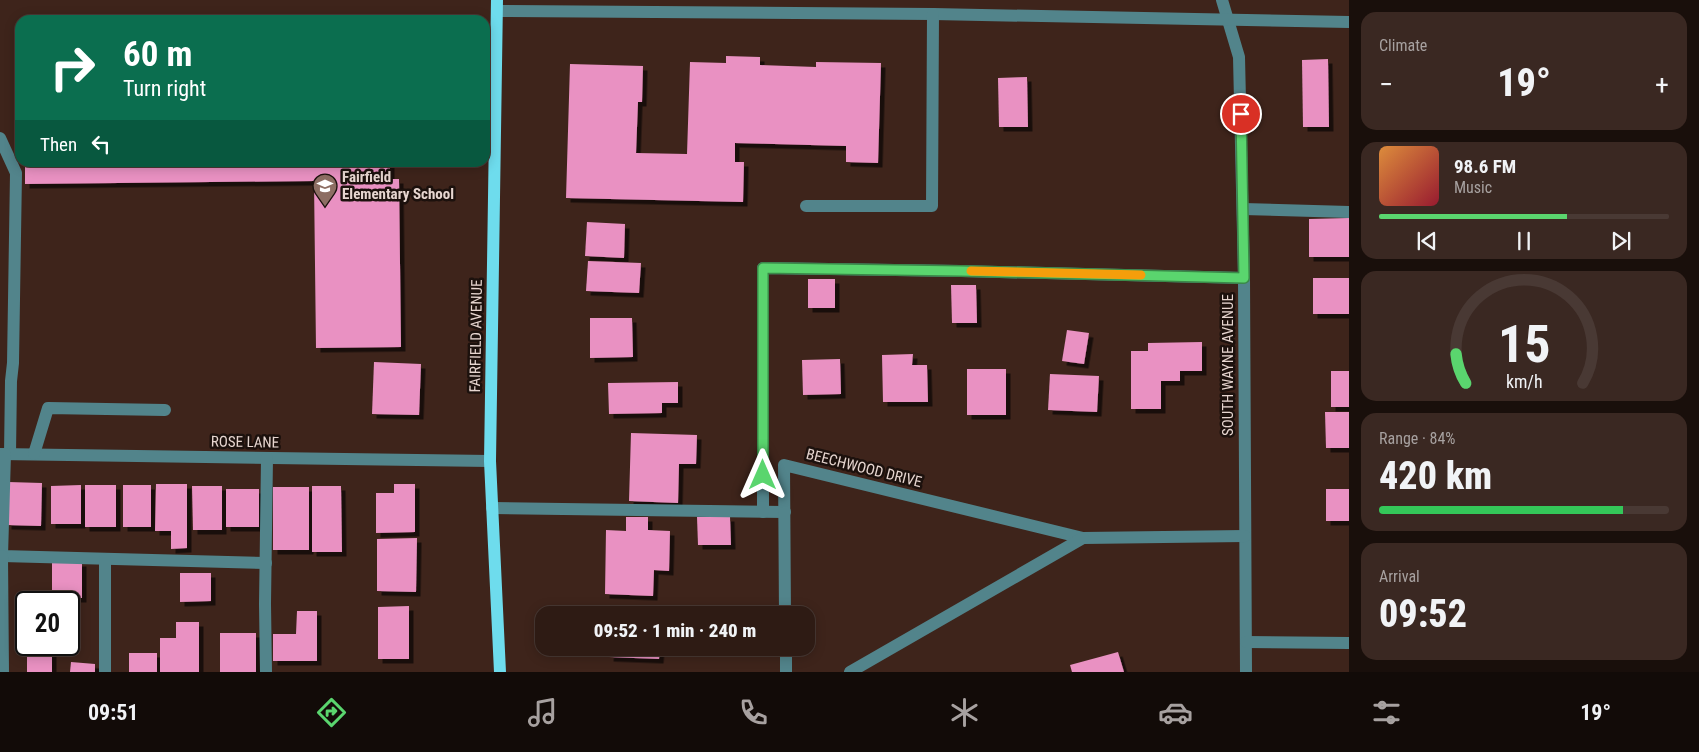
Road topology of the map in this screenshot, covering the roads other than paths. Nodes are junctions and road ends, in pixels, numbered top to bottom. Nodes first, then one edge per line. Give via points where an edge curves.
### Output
1 (1222, 0) edge
2 (497, 6) edge
3 (933, 14) junction
4 (1228, 20) junction
5 (1349, 22) edge
6 (0, 138) edge
7 (806, 206) dead end
8 (1243, 209) junction
9 (1349, 212) edge
10 (1244, 278) junction
11 (165, 410) dead end
12 (5, 454) edge
13 (34, 454) junction
14 (267, 458) junction
15 (490, 461) junction
16 (492, 508) junction
17 (763, 512) junction
18 (784, 512) junction
19 (1245, 536) junction
20 (1083, 538) junction
21 (2, 556) junction
22 (105, 559) junction
23 (266, 563) junction
24 (785, 606) edge
25 (1246, 642) junction
26 (1349, 643) edge
27 (786, 656) edge
28 (3, 672) edge
29 (104, 672) edge
30 (266, 672) edge
31 (500, 672) edge
32 (786, 672) edge
33 (850, 672) edge
34 (1246, 672) edge

1 - 4 street, SOUTH WAYNE AVENUE
2 - 3 street
2 - 15 main road, FAIRFIELD AVENUE
3 - 4 street
3 - 7 street via 932,206
4 - 5 street
4 - 8 street, SOUTH WAYNE AVENUE via 1239,57
6 - 12 street via 16,173 13,363
8 - 9 street
8 - 10 street, SOUTH WAYNE AVENUE
10 - 17 street via 763,268
10 - 19 street, SOUTH WAYNE AVENUE
11 - 13 street via 48,408
12 - 13 street, ROSE LANE
12 - 21 street
13 - 14 street, ROSE LANE
14 - 15 street, ROSE LANE
14 - 23 street
15 - 16 main road, FAIRFIELD AVENUE
16 - 17 street
16 - 31 main road, FAIRFIELD AVENUE
17 - 18 street
18 - 20 street, BEECHWOOD DRIVE via 784,465
18 - 24 street, BEECHWOOD DRIVE
19 - 20 street, BEECHWOOD DRIVE
19 - 25 street, SOUTH WAYNE AVENUE
20 - 33 street, BEECHWOOD DRIVE
21 - 22 street
21 - 28 street
22 - 23 street
22 - 29 street
23 - 30 street
25 - 26 street
25 - 34 street, SOUTH WAYNE AVENUE
27 - 32 street

